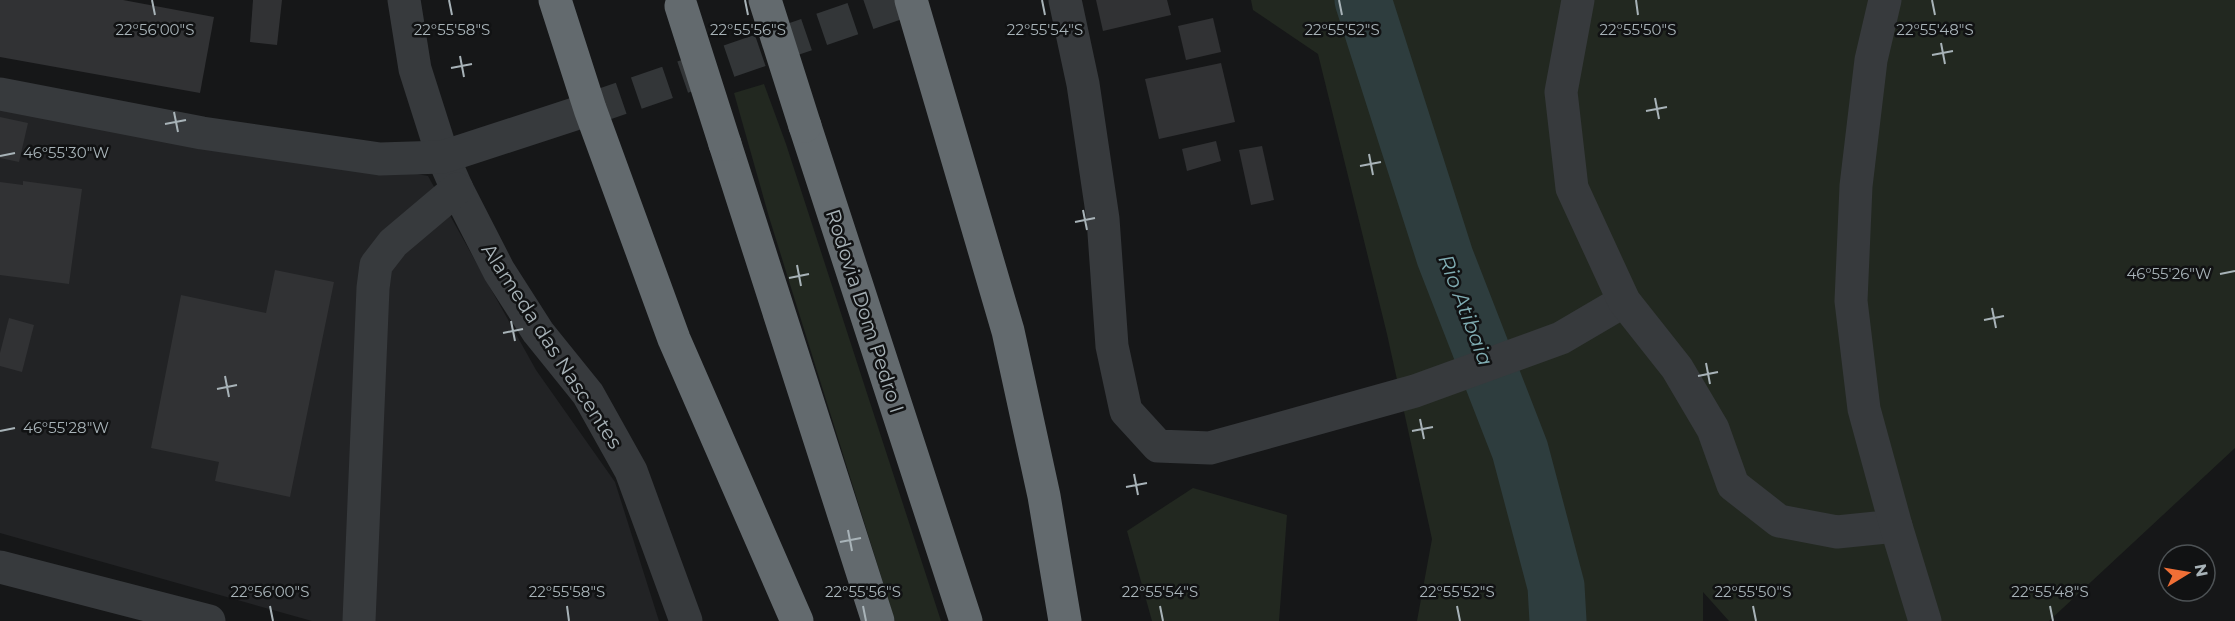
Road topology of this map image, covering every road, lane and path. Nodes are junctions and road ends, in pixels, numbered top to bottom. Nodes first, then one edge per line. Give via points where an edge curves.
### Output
1 (405, 0) edge
2 (555, 0) edge
3 (765, 0) edge
4 (911, 0) edge
5 (1065, 0) edge
6 (1578, 0) edge
7 (1885, 0) edge
8 (680, 3) edge
9 (0, 94) edge
10 (590, 108) junction
11 (443, 157) junction
12 (457, 189) junction
13 (1624, 301) junction
14 (1896, 526) junction
15 (0, 567) edge
16 (209, 621) edge
17 (359, 621) edge
18 (686, 621) edge
19 (797, 621) edge
20 (878, 621) edge
21 (966, 621) edge
22 (1065, 621) edge
23 (1925, 621) edge

1 - 11 street, Alameda das Nascentes via 415,69
2 - 10 highway
3 - 21 highway, Rodovia Dom Pedro I, bridge
4 - 22 highway via 1008,331 1044,496
5 - 13 street via 1083,84 1103,219 1112,346 1126,411 1158,446 1210,448 1415,391 1561,338
6 - 13 street via 1561,92 1572,188
7 - 14 street via 1871,60 1856,186 1851,301 1864,409
8 - 20 highway, bridge
9 - 11 street via 320,152 380,159
10 - 11 street
10 - 19 highway via 674,339
11 - 12 street, Alameda das Nascentes
12 - 17 street via 393,243 376,266
12 - 18 street, Alameda das Nascentes via 499,271 538,332 588,394 632,471
13 - 14 street via 1677,368 1713,429 1733,485 1779,521 1838,532
14 - 23 street
15 - 16 street

